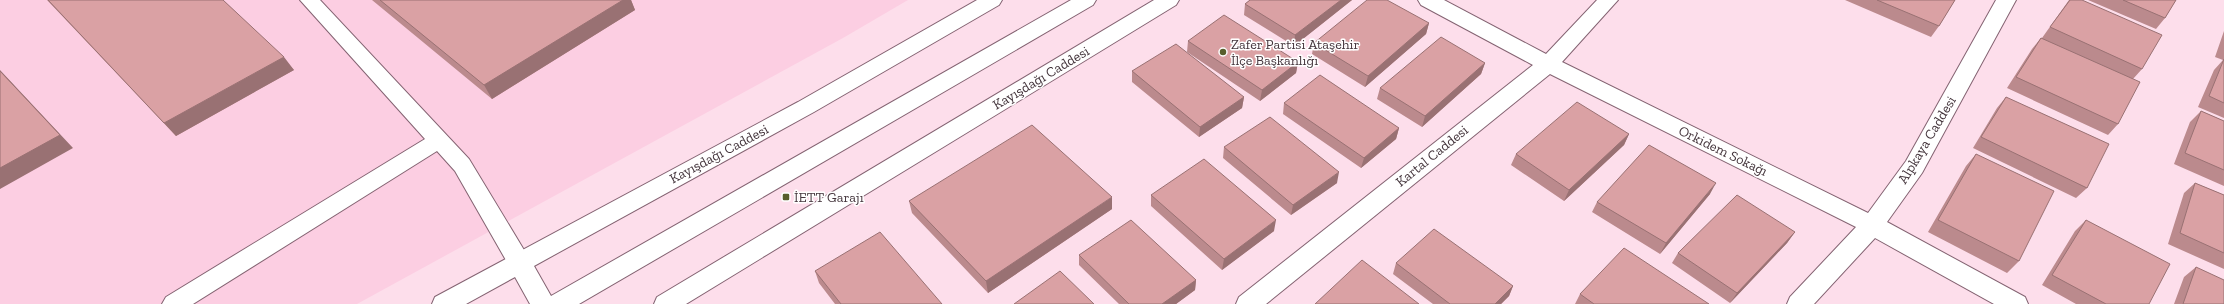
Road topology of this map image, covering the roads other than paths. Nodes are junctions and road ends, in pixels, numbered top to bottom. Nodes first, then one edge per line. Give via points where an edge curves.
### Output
1 (309, 0) edge
2 (992, 0) edge
3 (1086, 0) edge
4 (1169, 0) edge
5 (1428, 0) edge
6 (1608, 0) edge
7 (2006, 0) edge
8 (1548, 64) junction
9 (439, 140) junction
10 (1872, 225) junction
11 (520, 262) junction
12 (174, 304) edge
13 (444, 304) edge
14 (543, 304) edge
15 (558, 304) edge
16 (666, 304) edge
17 (1248, 304) edge
18 (1799, 304) edge
19 (2016, 304) edge

1 - 9 lane
2 - 11 street, Kayışdağı Caddesi via 806,107
3 - 15 street
4 - 16 street, Kayışdağı Caddesi
5 - 8 street, Orkidem Sokağı
6 - 8 street, Kartal Caddesi
7 - 10 street, Alpkaya Caddesi via 1914,167
8 - 10 street, Orkidem Sokağı
8 - 17 street, Kartal Caddesi
9 - 11 lane via 462,165
9 - 12 lane
10 - 18 street, Alpkaya Caddesi
10 - 19 street, Orkidem Sokağı
11 - 13 street, Kayışdağı Caddesi
11 - 14 street

